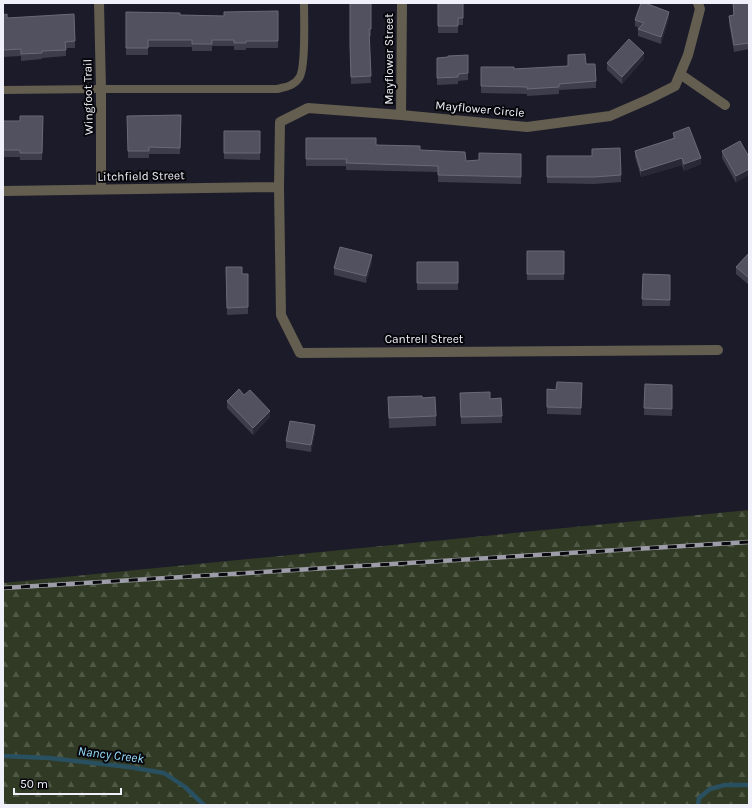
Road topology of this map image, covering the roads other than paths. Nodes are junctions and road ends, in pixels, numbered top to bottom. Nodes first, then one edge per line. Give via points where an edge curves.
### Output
1 (99, 3) edge
2 (304, 3) edge
3 (402, 3) edge
4 (698, 3) edge
5 (680, 74) junction
6 (101, 89) junction
7 (3, 90) edge
8 (725, 105) dead end
9 (401, 115) junction
10 (279, 188) junction
11 (101, 190) junction
12 (3, 191) edge
13 (718, 350) dead end

1 - 6 street, Wingfoot Trail
2 - 6 lane via 304,63 300,78 290,86 277,89
3 - 9 street, Mayflower Street
4 - 5 street, Mayflower Circle via 700,9 688,55
5 - 8 street
5 - 9 street, Mayflower Circle via 675,86 610,116 527,127
6 - 7 lane
6 - 11 street, Wingfoot Trail
9 - 10 street, Mayflower Circle via 308,108 280,122
10 - 11 street, Litchfield Street
10 - 13 street, Cantrell Street via 281,315 300,353
11 - 12 street, Litchfield Street

